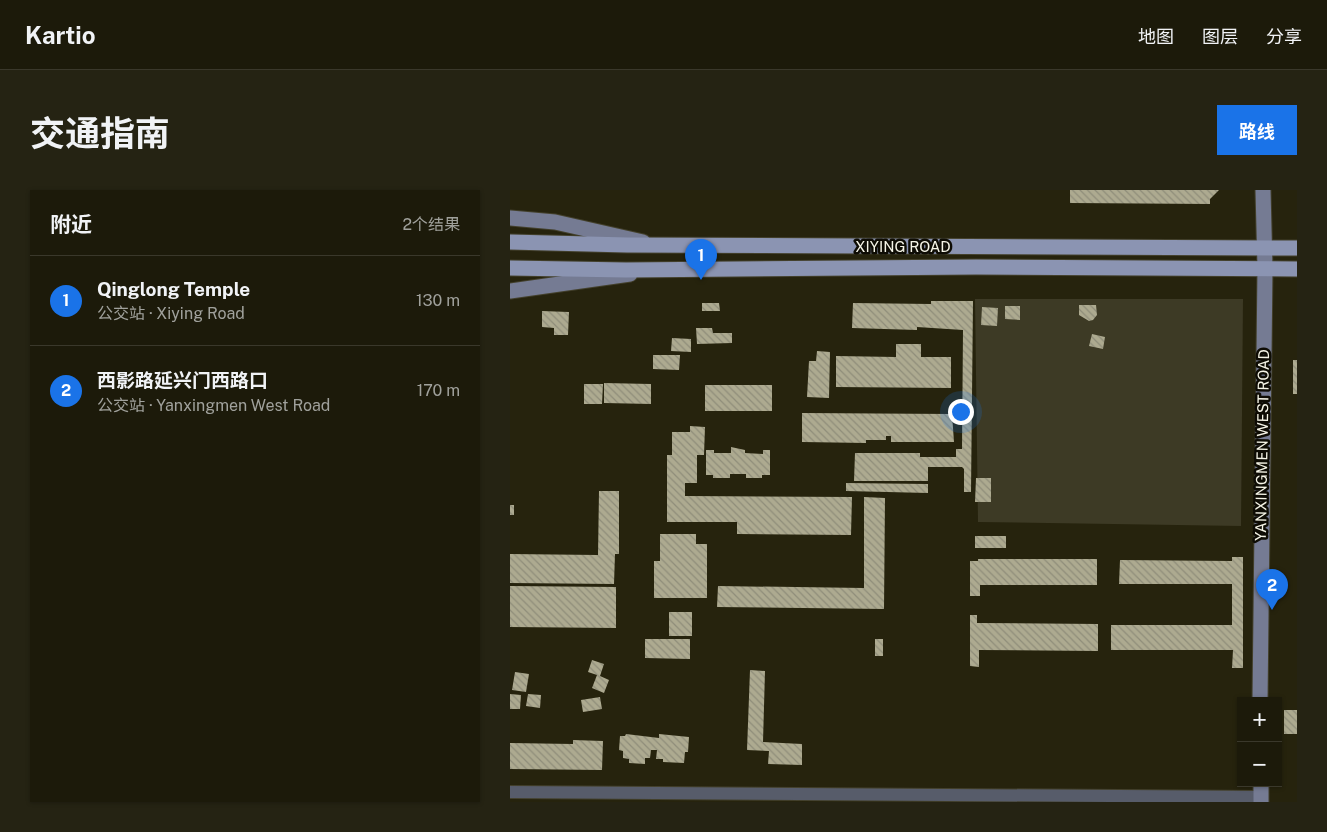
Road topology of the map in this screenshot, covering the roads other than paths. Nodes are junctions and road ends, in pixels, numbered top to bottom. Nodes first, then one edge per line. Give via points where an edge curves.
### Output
1 (1263, 190) edge
2 (510, 218) edge
3 (510, 242) edge
4 (659, 246) junction
5 (1262, 248) junction
6 (1297, 248) edge
7 (510, 268) edge
8 (1265, 268) junction
9 (1297, 269) edge
10 (659, 270) junction
11 (510, 291) edge
12 (1260, 697) edge
13 (510, 792) edge
14 (1261, 794) edge

1 - 5 street, YANXINGMEN WEST ROAD
2 - 4 street via 555,222
3 - 4 main road, XIYING ROAD
4 - 5 main road, XIYING ROAD
5 - 6 main road, XIYING ROAD
5 - 8 street, YANXINGMEN WEST ROAD
7 - 10 main road, XIYING ROAD
8 - 9 main road, XIYING ROAD
8 - 10 main road, XIYING ROAD
8 - 12 street, YANXINGMEN WEST ROAD
10 - 11 street
13 - 14 street

